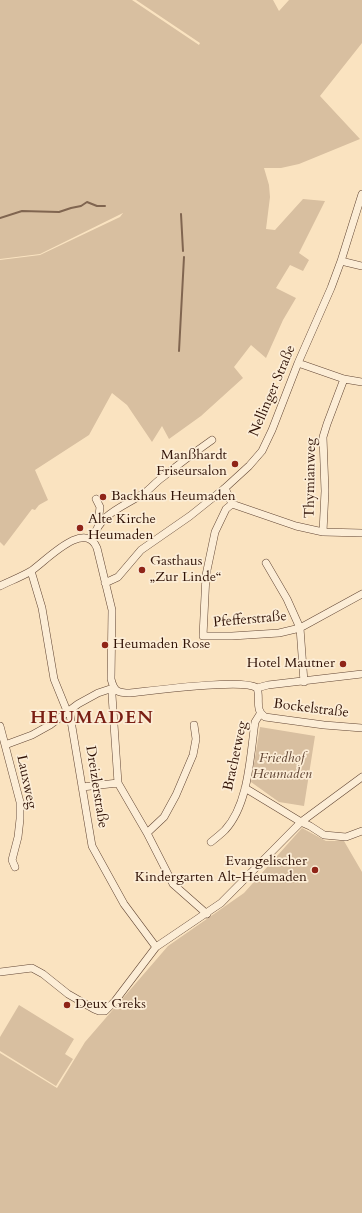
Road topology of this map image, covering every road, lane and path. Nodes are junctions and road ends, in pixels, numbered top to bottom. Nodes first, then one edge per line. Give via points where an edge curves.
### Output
1 (362, 194) edge
2 (341, 261) junction
3 (362, 266) edge
4 (298, 362) junction
5 (344, 379) junction
6 (362, 382) edge
7 (212, 440) dead end
8 (226, 488) junction
9 (96, 499) dead end
10 (232, 504) junction
11 (98, 525) junction
12 (323, 532) junction
13 (362, 533) edge
14 (92, 540) junction
15 (266, 563) dead end
16 (31, 571) junction
17 (105, 583) junction
18 (0, 586) edge
19 (362, 594) edge
20 (300, 628) junction
21 (362, 674) edge
22 (304, 682) junction
23 (113, 688) junction
24 (256, 688) junction
25 (67, 711) junction
26 (260, 714) junction
27 (194, 725) dead end
28 (0, 726) edge
29 (362, 728) edge
30 (5, 745) junction
31 (362, 777) edge
32 (118, 783) junction
33 (82, 787) junction
34 (245, 788) junction
35 (301, 822) junction
36 (362, 831) edge
37 (147, 833) junction
38 (211, 842) dead end
39 (15, 868) dead end
40 (207, 914) junction
41 (156, 947) junction
42 (0, 972) edge

1 - 2 street, Nellinger Straße
2 - 3 street
2 - 4 street, Nellinger Straße
4 - 5 street
4 - 8 street, Nellinger Straße via 262,450
5 - 6 street
5 - 12 street, Thymianweg via 323,437
7 - 11 street via 163,476 146,492 118,508
8 - 10 street
8 - 17 street, Nellinger Straße via 141,550 118,576
9 - 11 street via 100,507
10 - 12 street via 296,526
10 - 20 street, Pfefferstraße via 226,509 215,532 206,575 203,636 279,633
11 - 14 street
12 - 13 street
14 - 16 street via 72,540
14 - 17 street via 97,548
15 - 20 street
16 - 18 street
16 - 25 street, Dreizlerstraße via 42,608 54,679
17 - 23 street via 112,610 110,666
19 - 20 street, Pfefferstraße
20 - 22 street
21 - 22 street
22 - 24 street
23 - 24 street via 122,693 130,693 216,685 248,684
23 - 25 street via 98,693
23 - 32 street
24 - 26 street, Bockelstraße
25 - 30 street via 32,735
25 - 33 street, Dreizlerstraße via 73,729
26 - 29 street, Bockelstraße via 271,719
26 - 34 street, Brachetweg via 255,722
27 - 37 street via 196,739 193,755 176,795 164,817
28 - 30 street, Lauxweg
30 - 39 street, Lauxweg via 20,802 18,836 12,860
31 - 35 street
32 - 33 street
32 - 37 street
33 - 41 street, Dreizlerstraße via 92,846 124,904
34 - 35 street
34 - 38 street, Brachetweg via 237,811 226,829
35 - 36 street via 324,835 346,837
35 - 40 street via 237,888
37 - 40 street via 173,884
40 - 41 street
41 - 42 street via 115,1001 105,1010 99,1011 68,994 32,968

